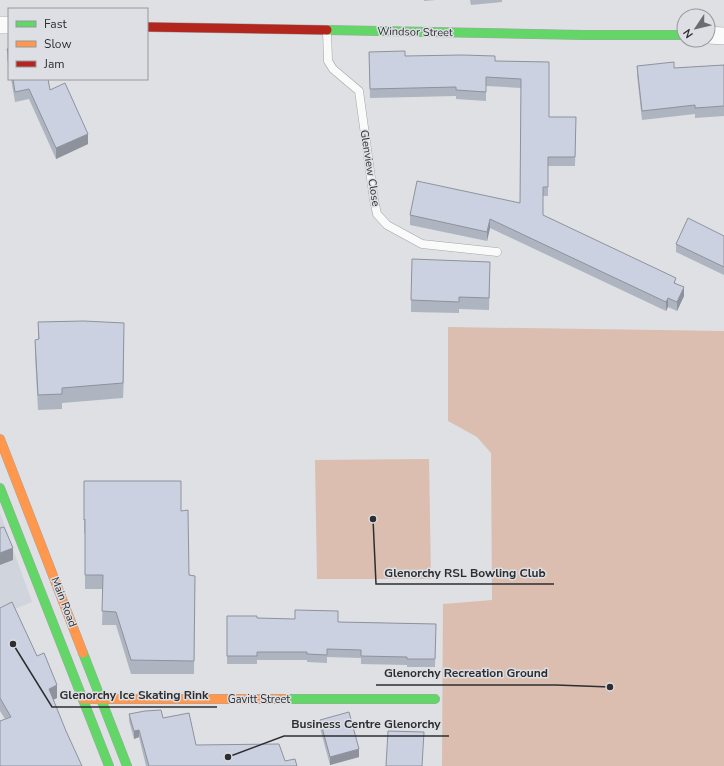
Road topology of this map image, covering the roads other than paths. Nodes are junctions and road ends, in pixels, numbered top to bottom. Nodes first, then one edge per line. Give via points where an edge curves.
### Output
1 (148, 27) edge
2 (327, 30) junction
3 (676, 35) edge
4 (497, 252) dead end
5 (0, 438) edge
6 (4, 458) edge
7 (0, 488) edge
8 (83, 699) junction
9 (101, 699) junction
10 (435, 699) dead end
11 (109, 766) edge
12 (127, 766) edge

1 - 2 street, Windsor Street
2 - 3 street, Windsor Street
2 - 4 lane, Glenview Close via 328,61 333,69 359,91 377,214 388,225 422,244
5 - 6 street, Main Road
6 - 9 street, Main Road
7 - 8 street, Main Road
8 - 9 street, Gavitt Street
8 - 11 street, Main Road
9 - 10 street, Gavitt Street
9 - 12 street, Main Road

